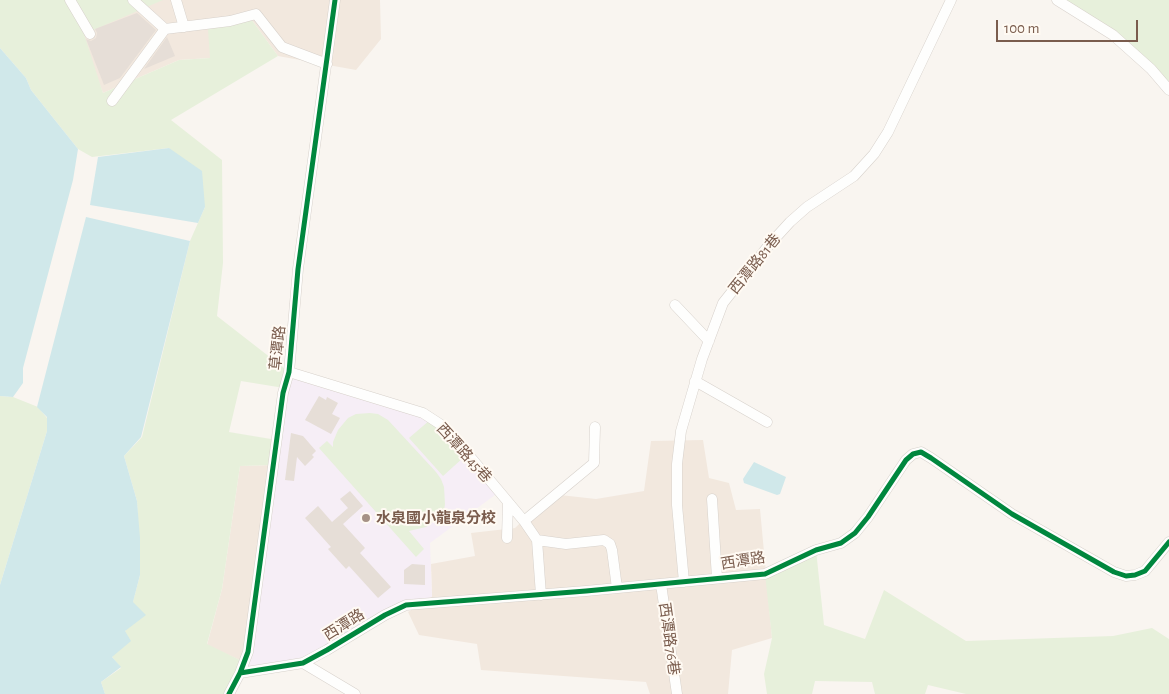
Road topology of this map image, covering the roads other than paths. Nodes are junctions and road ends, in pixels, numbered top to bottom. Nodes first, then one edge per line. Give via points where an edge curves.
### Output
1 (70, 0) edge
2 (133, 0) edge
3 (176, 0) edge
4 (336, 0) edge
5 (951, 0) edge
6 (1057, 0) edge
7 (184, 27) junction
8 (165, 29) junction
9 (90, 34) dead end
10 (326, 64) junction
11 (1169, 90) edge
12 (112, 101) dead end
13 (676, 305) dead end
14 (709, 341) junction
15 (289, 372) junction
16 (696, 381) junction
17 (767, 422) dead end
18 (594, 428) dead end
19 (712, 499) dead end
20 (508, 502) junction
21 (524, 521) junction
22 (507, 538) dead end
23 (537, 540) junction
24 (1168, 548) edge
25 (717, 578) junction
26 (684, 582) junction
27 (662, 584) junction
28 (617, 588) junction
29 (541, 594) junction
30 (303, 663) junction
31 (240, 673) junction
32 (229, 694) edge
33 (355, 694) edge
34 (677, 694) edge

1 - 9 street
2 - 8 street
3 - 7 street
4 - 10 street, 草潭路
5 - 14 street, 西潭路81巷 via 888,132 874,154 854,176 807,207 769,244 723,303
6 - 11 street via 1113,34
7 - 8 street
7 - 10 street via 256,14 282,47
8 - 12 street
10 - 15 street, 草潭路 via 298,269
13 - 14 street
14 - 16 street, 西潭路81巷
15 - 20 street, 西潭路45巷 via 424,412 446,428
15 - 31 street, 草潭路 via 283,393 248,652
16 - 17 street
16 - 26 street, 西潭路81巷 via 681,431 678,464 677,505
18 - 21 street via 594,463
19 - 25 street
20 - 21 street, 西潭路45巷
20 - 22 street
21 - 23 street, 西潭路45巷
23 - 28 street via 566,544 604,540 612,550
23 - 29 street
24 - 25 street, 西潭路 via 1136,575 1114,572 1012,514 921,452 906,460 868,517 855,533 841,543 816,550 765,574
25 - 26 street, 西潭路
26 - 27 street, 西潭路
27 - 28 street, 西潭路
27 - 34 street, 西潭路76巷
28 - 29 street, 西潭路
29 - 30 street, 西潭路 via 406,605
30 - 31 street, 西潭路
30 - 33 street
31 - 32 street, 草潭路

